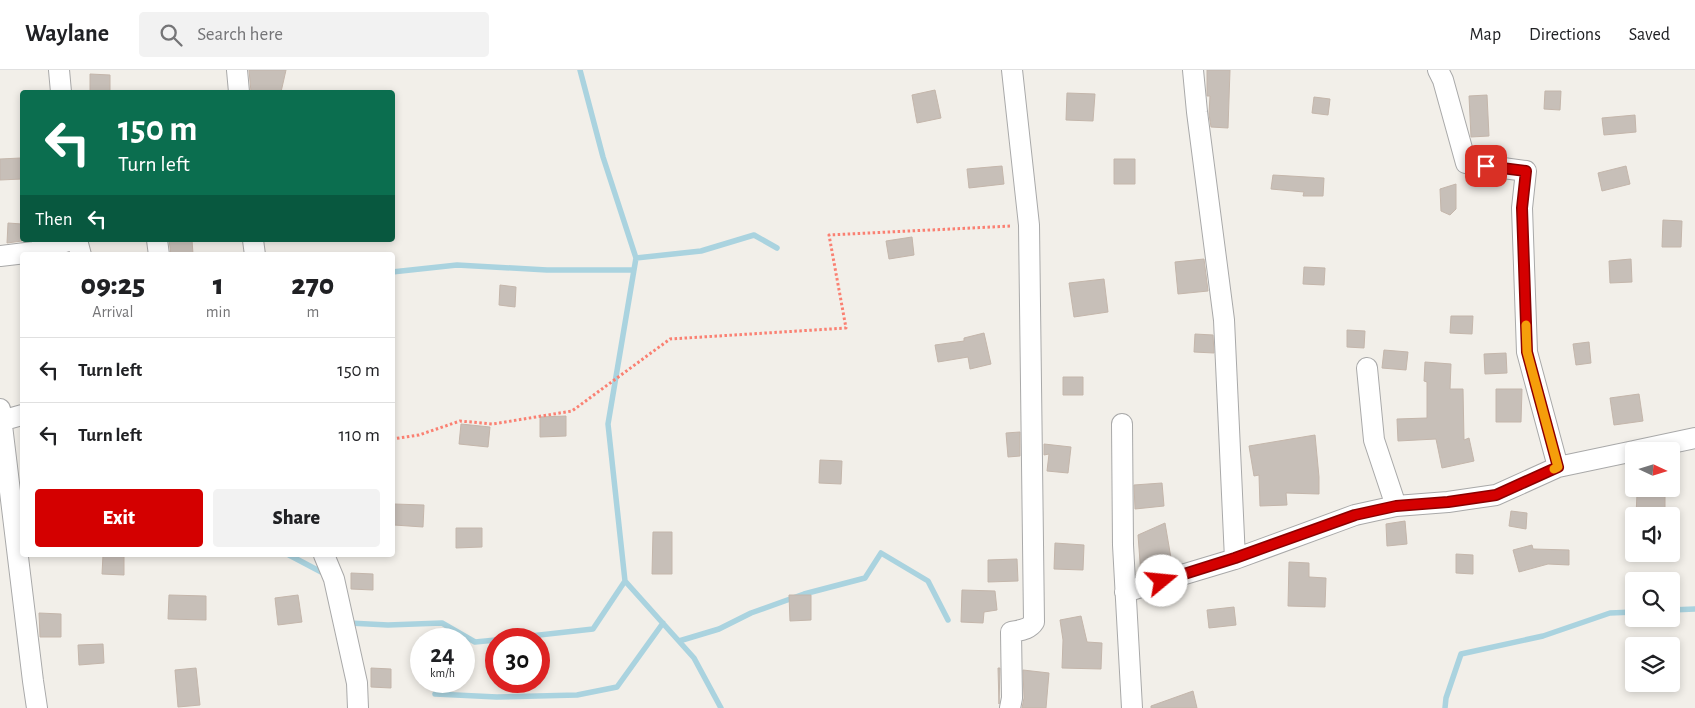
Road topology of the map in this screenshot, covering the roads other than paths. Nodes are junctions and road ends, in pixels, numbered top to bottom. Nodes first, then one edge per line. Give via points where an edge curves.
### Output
1 (59, 70) edge
2 (237, 70) edge
3 (1012, 70) edge
4 (1193, 70) edge
5 (1438, 70) edge
6 (61, 90) edge
7 (239, 90) edge
8 (65, 242) edge
9 (34, 252) edge
10 (20, 254) edge
11 (0, 256) edge
12 (1366, 368) dead end
13 (1, 415) edge
14 (20, 415) edge
15 (1122, 424) dead end
16 (1695, 438) edge
17 (1676, 442) edge
18 (1625, 453) edge
19 (1558, 467) junction
20 (11, 491) edge
21 (1396, 506) junction
22 (325, 557) edge
23 (1235, 558) junction
24 (1125, 592) junction
25 (38, 708) edge
26 (358, 708) edge
27 (1010, 708) edge
28 (1132, 708) edge

1 - 6 street
2 - 7 street
3 - 27 street via 1029,226 1034,622 1032,626 1011,632
4 - 23 street via 1224,320
5 - 19 street via 1466,163 1526,171 1522,208 1527,352
8 - 9 street
10 - 11 street
12 - 21 street via 1374,440
13 - 14 street
13 - 20 street
15 - 24 street
16 - 17 street
18 - 19 street
19 - 21 street via 1496,495
20 - 25 street
21 - 23 street via 1337,520
22 - 26 street via 334,579 357,683
23 - 24 street
24 - 28 street

